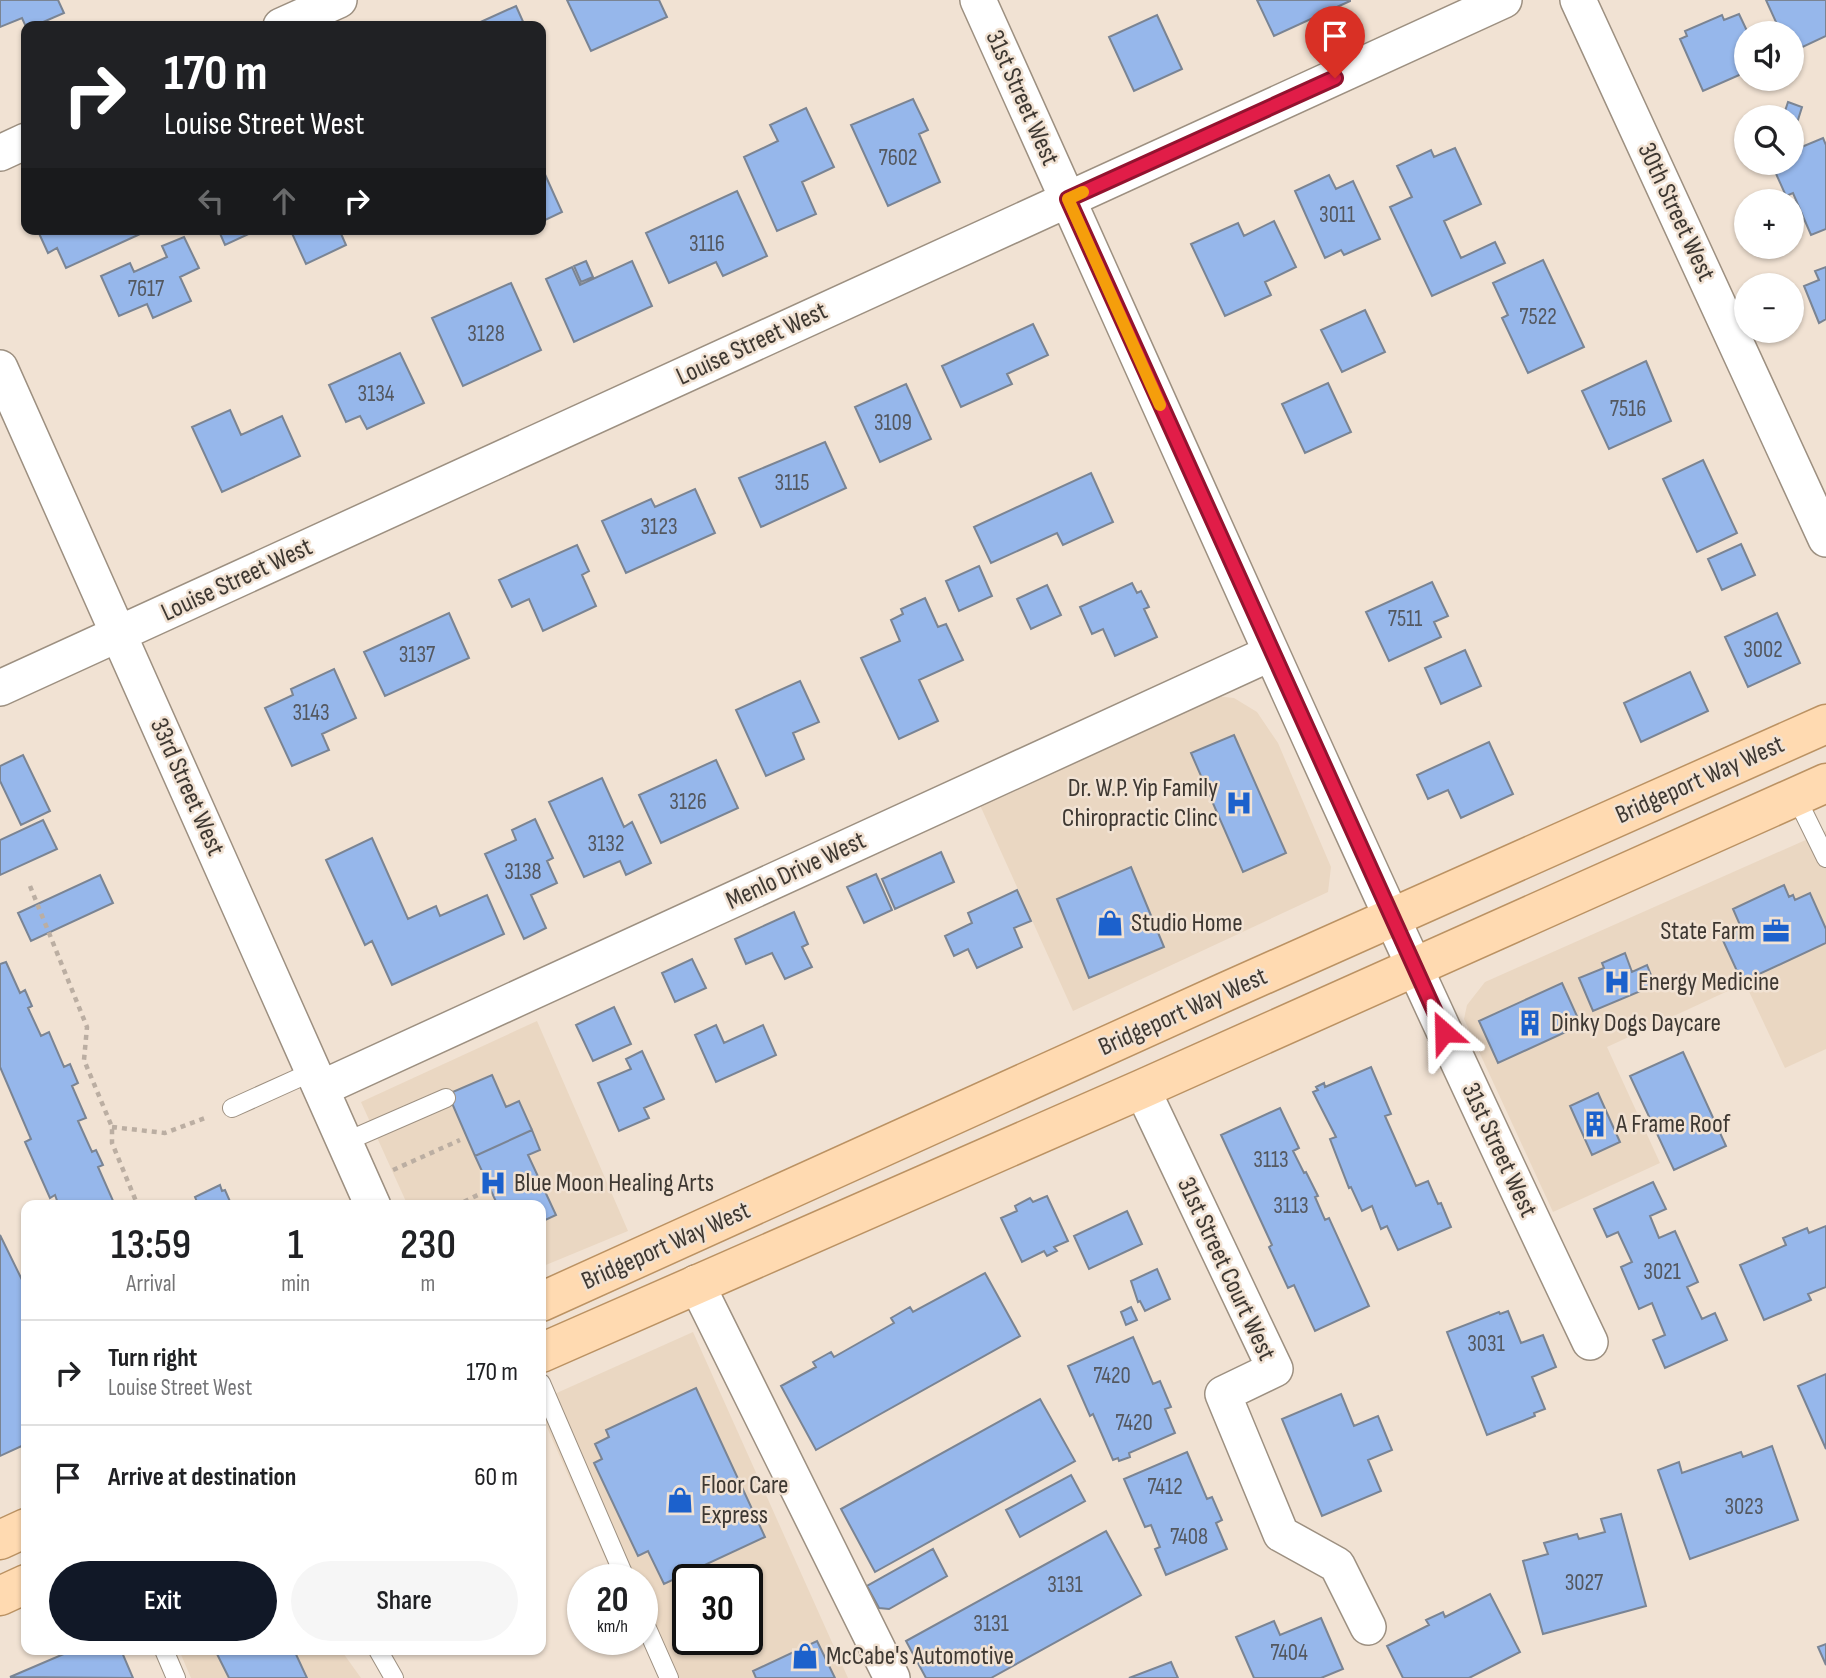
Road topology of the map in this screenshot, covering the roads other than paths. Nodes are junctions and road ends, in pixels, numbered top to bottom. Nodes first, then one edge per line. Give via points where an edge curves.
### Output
1 (339, 0) edge
2 (978, 0) edge
3 (1504, 0) edge
4 (1578, 0) edge
5 (292, 21) edge
6 (21, 143) edge
7 (0, 153) edge
8 (1068, 199) junction
9 (0, 368) edge
10 (1826, 540) edge
11 (119, 634) junction
12 (1271, 653) junction
13 (0, 688) edge
14 (1826, 724) edge
15 (1811, 790) edge
16 (1826, 858) edge
17 (1391, 918) junction
18 (1414, 968) junction
19 (318, 1079) junction
20 (1142, 1089) junction
21 (446, 1098) dead end
22 (232, 1108) road end
23 (345, 1142) junction
24 (368, 1195) edge
25 (696, 1283) junction
26 (546, 1301) edge
27 (1590, 1342) dead end
28 (546, 1351) edge
29 (546, 1395) edge
30 (21, 1530) edge
31 (0, 1540) edge
32 (619, 1564) edge
33 (21, 1586) edge
34 (0, 1596) edge
35 (1368, 1627) dead end
36 (658, 1653) edge
37 (166, 1655) edge
38 (381, 1655) edge
39 (176, 1678) edge
40 (394, 1678) edge
41 (669, 1678) edge
42 (892, 1678) edge

1 - 5 street
2 - 8 street, 31st Street West
3 - 8 street, Louise Street West
4 - 10 street, 30th Street West
6 - 7 street
8 - 11 street, Louise Street West
8 - 12 street, 31st Street West
9 - 11 street, 33rd Street West
11 - 13 street, Louise Street West
11 - 19 street, 33rd Street West
12 - 17 street, 31st Street West
12 - 19 street, Menlo Drive West
14 - 17 main road, Bridgeport Way West
15 - 16 lane
15 - 18 main road, Bridgeport Way West
17 - 18 street, 31st Street West
17 - 26 main road, Bridgeport Way West
18 - 20 main road, Bridgeport Way West
18 - 27 street, 31st Street West
19 - 22 lane
19 - 23 street, 33rd Street West
20 - 25 main road, Bridgeport Way West
20 - 35 street, 31st Street Court West via 1275,1369 1223,1394 1281,1534 1337,1565
21 - 23 lane
23 - 24 street, 33rd Street West
25 - 28 main road, Bridgeport Way West
25 - 42 street
29 - 32 lane
30 - 31 main road
33 - 34 main road
36 - 41 lane
37 - 39 lane
38 - 40 lane

